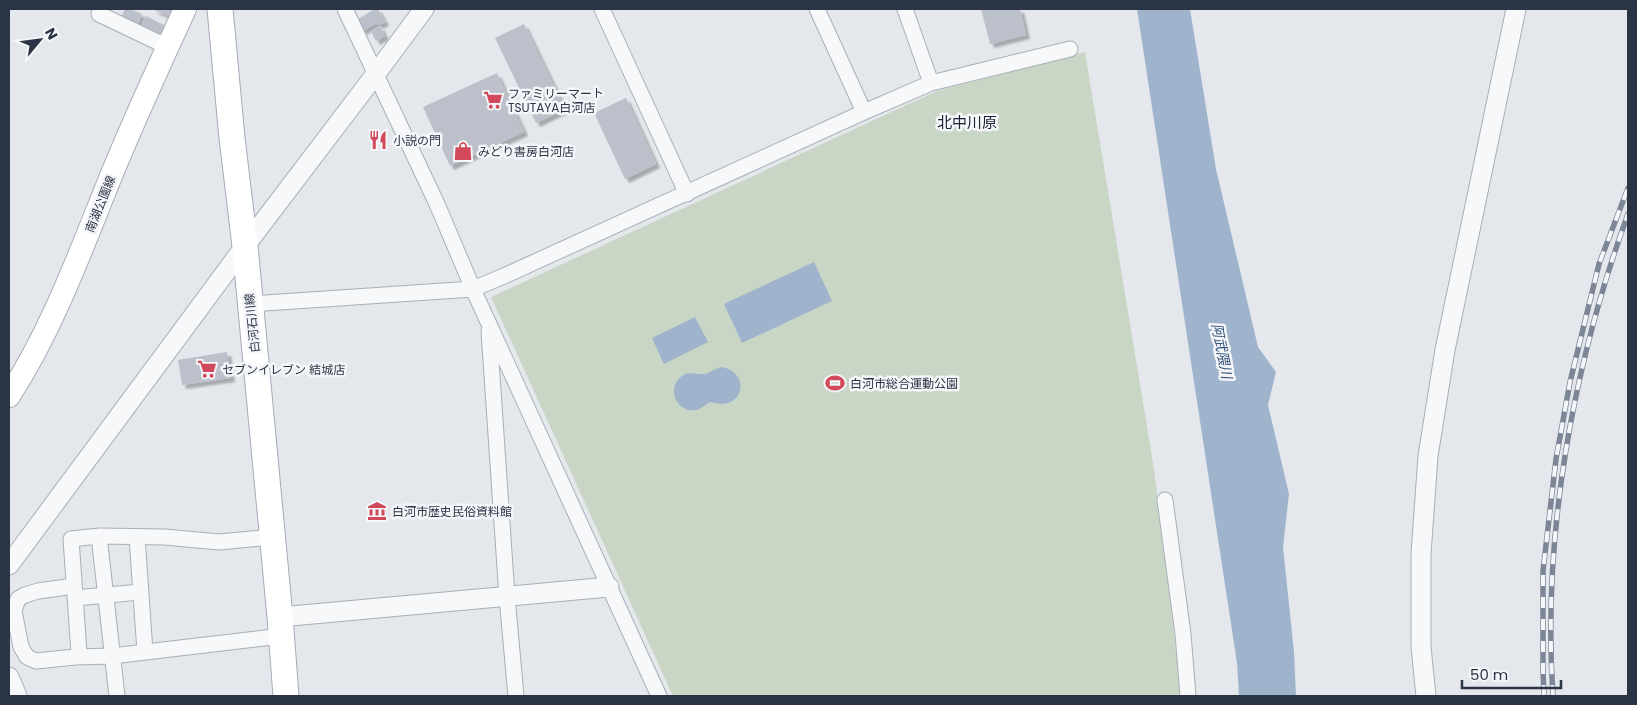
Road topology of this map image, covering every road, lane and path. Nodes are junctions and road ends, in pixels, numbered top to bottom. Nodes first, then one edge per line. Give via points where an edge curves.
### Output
1 (185, 9) edge
2 (220, 9) edge
3 (345, 9) edge
4 (424, 9) edge
5 (602, 9) edge
6 (817, 9) edge
7 (905, 9) edge
8 (1516, 9) edge
9 (99, 14) dead end
10 (168, 47) junction
11 (1070, 49) dead end
12 (375, 75) junction
13 (931, 83) junction
14 (864, 112) junction
15 (687, 194) junction
16 (245, 246) junction
17 (473, 289) junction
18 (249, 304) junction
19 (488, 322) junction
20 (9, 396) edge
21 (1165, 500) dead end
22 (99, 536) junction
23 (137, 537) junction
24 (272, 537) junction
25 (9, 565) edge
26 (609, 587) junction
27 (75, 592) junction
28 (140, 592) junction
29 (107, 595) junction
30 (507, 597) junction
31 (280, 627) junction
32 (145, 652) junction
33 (82, 656) junction
34 (112, 656) junction
35 (9, 677) edge
36 (17, 696) edge
37 (117, 696) edge
38 (286, 696) edge
39 (516, 696) edge
40 (659, 696) edge
41 (1188, 696) edge
42 (1426, 696) edge

1 - 10 main road, 南湖公園線
2 - 16 main road, 白河石川線
3 - 12 street
4 - 12 street
5 - 15 street
6 - 14 street
7 - 13 street
8 - 42 street via 1445,350 1428,456 1421,554 1421,647
9 - 10 street
10 - 20 main road, 南湖公園線 via 133,122 58,306
11 - 13 street
12 - 16 street
12 - 17 street via 437,204
13 - 14 street
14 - 15 street
15 - 17 street
16 - 18 main road, 白河石川線
16 - 25 street
17 - 18 street
17 - 19 street
18 - 24 main road, 白河石川線
19 - 26 street
19 - 30 street
21 - 41 street
22 - 23 street
22 - 27 street via 71,539
22 - 29 street
23 - 24 street via 219,542
23 - 28 street
24 - 31 main road, 白河石川線
26 - 30 street
26 - 40 street
27 - 29 street
27 - 33 street via 79,653
27 - 33 street via 38,591 25,595 18,600 14,611 21,647 27,657 36,661
28 - 29 street
28 - 32 street
29 - 34 street
30 - 31 street
30 - 39 street
31 - 32 street
31 - 38 main road, 白河石川線
32 - 34 street
33 - 34 street
34 - 37 street
35 - 36 street

